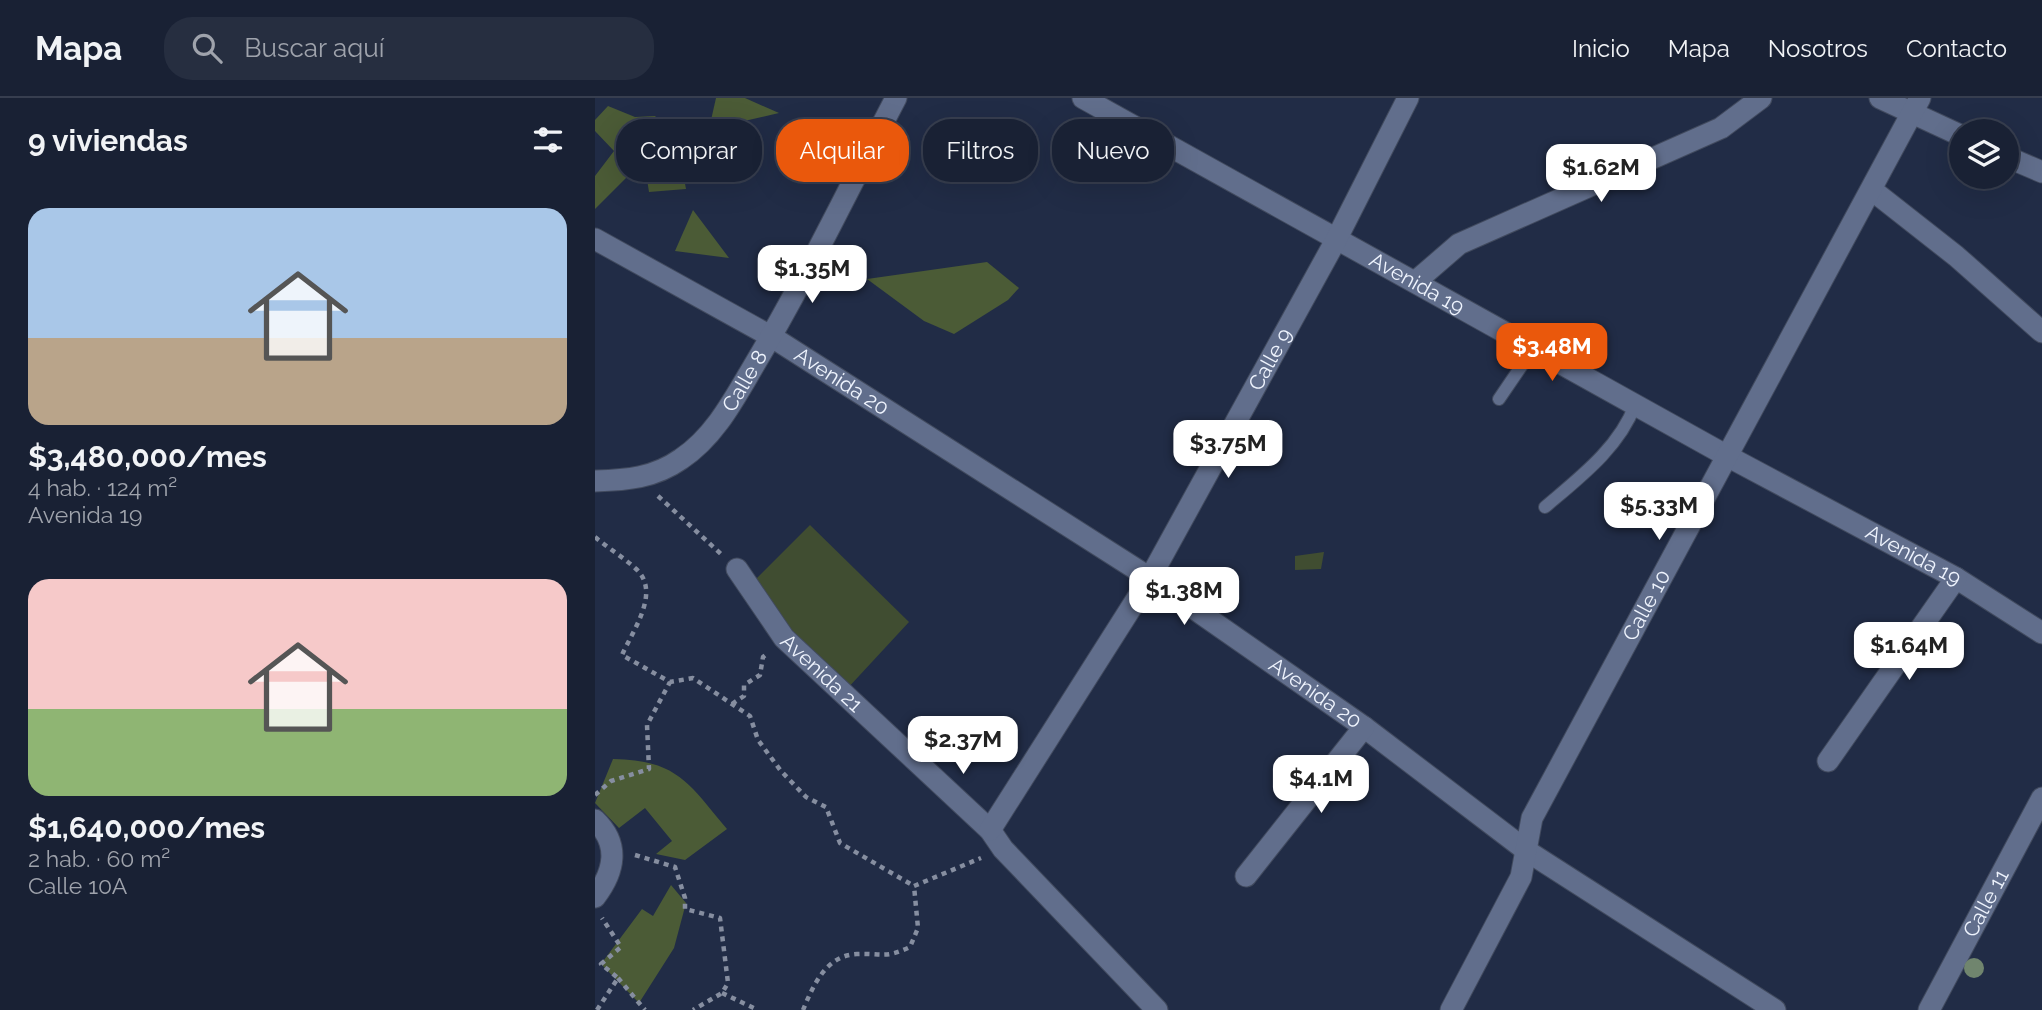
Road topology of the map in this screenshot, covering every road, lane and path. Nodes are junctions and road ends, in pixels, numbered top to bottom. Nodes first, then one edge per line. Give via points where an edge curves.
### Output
1 (896, 98) edge
2 (1083, 98) edge
3 (1408, 98) edge
4 (1761, 98) edge
5 (1880, 98) edge
6 (1916, 106) edge
7 (1949, 128) edge
8 (2019, 162) edge
9 (2042, 172) edge
10 (1871, 190) junction
11 (595, 239) edge
12 (1336, 240) junction
13 (1415, 282) junction
14 (2042, 332) edge
15 (772, 337) junction
16 (1533, 349) junction
17 (1499, 399) dead end
18 (1635, 405) junction
19 (1729, 457) junction
20 (639, 479) junction
21 (595, 481) edge
22 (1545, 507) dead end
23 (595, 537) edge
24 (737, 569) joint
25 (1150, 578) junction
26 (1956, 578) junction
27 (2042, 633) edge
28 (784, 638) junction
29 (670, 682) junction
30 (736, 706) junction
31 (1364, 727) junction
32 (1828, 761) dead end
33 (595, 795) edge
34 (2042, 798) edge
35 (601, 826) edge
36 (990, 830) junction
37 (1003, 849) junction
38 (1527, 851) junction
39 (1246, 876) dead end
40 (914, 886) junction
41 (597, 906) edge
42 (618, 978) junction
43 (722, 993) junction
44 (597, 1010) edge
45 (645, 1010) edge
46 (693, 1010) edge
47 (758, 1010) edge
48 (803, 1010) edge
49 (1157, 1010) edge
50 (1451, 1010) edge
51 (1775, 1010) edge
52 (1930, 1010) edge

1 - 15 street, Calle 8
2 - 12 street, Avenida 19
3 - 12 street, Calle 9
4 - 13 street via 1721,128 1459,244
5 - 6 street
6 - 7 street
6 - 10 street, Calle 10
8 - 9 street
10 - 14 street via 1956,256
10 - 19 street, Calle 10
11 - 15 street, Avenida 20
12 - 13 street, Avenida 19
12 - 25 street, Calle 9
13 - 16 street, Avenida 19
15 - 20 street, Calle 8 via 725,416 684,457
15 - 25 street, Avenida 20
16 - 17 lane
16 - 18 street, Avenida 19
18 - 19 street, Avenida 19
18 - 22 lane via 1628,423 1591,468
19 - 26 street, Avenida 19
19 - 38 street, Calle 10 via 1532,818
20 - 21 street, Calle 8
20 - 24 path
23 - 29 path via 637,569 646,583 647,600 622,655
24 - 28 street, Avenida 21
25 - 31 street, Avenida 20
25 - 36 street, Calle 9
26 - 27 street, Avenida 19
26 - 32 street
28 - 30 path via 764,657 760,675 744,685 744,696 732,704
28 - 36 street, Avenida 21
29 - 30 path via 692,678
29 - 33 path via 647,725 649,769 611,781
30 - 40 path via 750,716 758,740 781,771 806,797 826,807 840,843
31 - 38 street, Avenida 20
31 - 39 street
34 - 52 street, Calle 11
35 - 41 street via 614,858
35 - 43 path via 641,859 675,867 685,909 720,918 728,972
36 - 37 street, Avenida 21
37 - 40 path
37 - 49 street, Avenida 21
38 - 50 street, Calle 10 via 1521,877
38 - 51 street, Avenida 20
40 - 48 path via 918,928 910,947 885,957 855,954 833,963 816,979
41 - 42 path via 621,947 601,964
42 - 44 path
42 - 45 path
43 - 46 path
43 - 47 path

